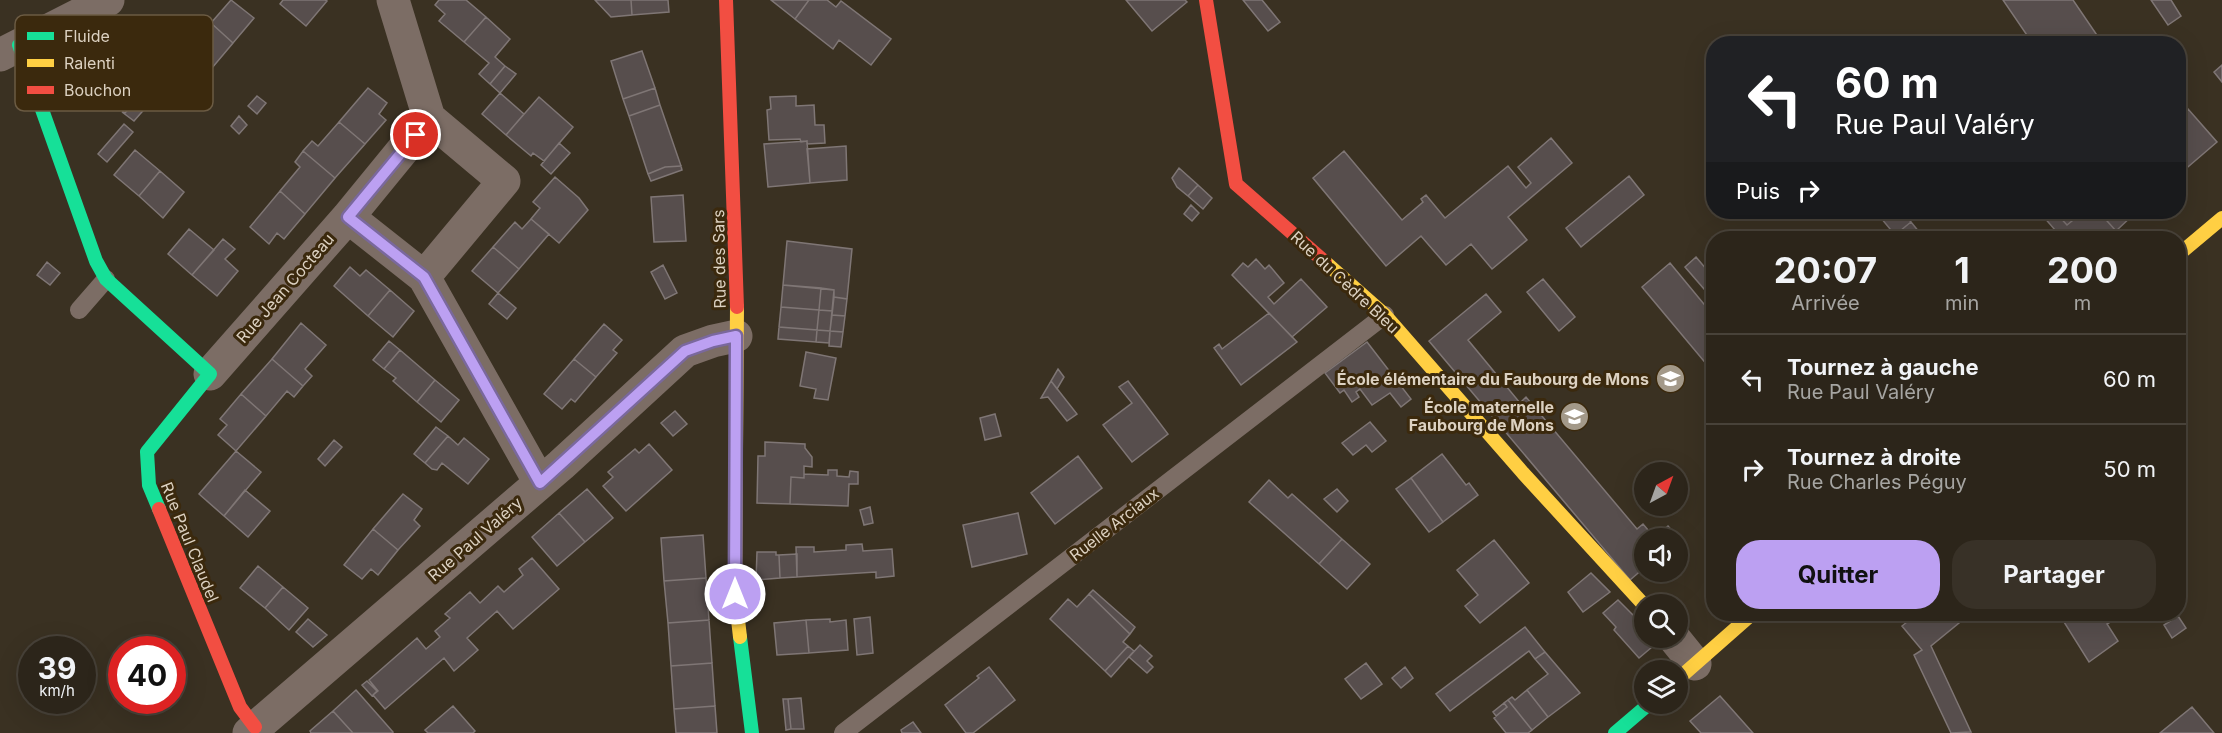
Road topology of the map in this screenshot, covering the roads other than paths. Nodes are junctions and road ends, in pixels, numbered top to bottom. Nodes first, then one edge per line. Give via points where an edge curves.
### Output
1 (108, 0) edge
2 (393, 0) edge
3 (726, 0) edge
4 (1206, 0) edge
5 (78, 15) edge
6 (9, 50) edge
7 (15, 65) edge
8 (34, 111) edge
9 (429, 118) junction
10 (348, 217) junction
11 (2222, 218) edge
12 (2186, 248) edge
13 (424, 277) junction
14 (106, 279) junction
15 (79, 310) dead end
16 (1384, 315) junction
17 (736, 336) junction
18 (210, 374) junction
19 (540, 483) junction
20 (1634, 594) edge
21 (1744, 621) edge
22 (1688, 670) edge
23 (1637, 714) edge
24 (252, 730) edge
25 (752, 733) edge
26 (843, 733) edge
27 (1615, 733) edge

1 - 5 street
2 - 9 street
3 - 17 street, Rue des Sars via 738,287
4 - 16 street, Rue du Cèdre Bleu via 1236,184
6 - 7 street
8 - 14 street
9 - 10 street, Rue Jean Cocteau
9 - 13 street via 504,181
10 - 13 street
10 - 18 street, Rue Jean Cocteau
11 - 12 street
13 - 19 street
14 - 15 lane
14 - 18 street
16 - 20 street, Rue du Cèdre Bleu
16 - 26 lane, Ruelle Arciaux
17 - 19 street, Rue Paul Valéry via 685,351
17 - 25 street, Rue des Sars via 735,594
18 - 24 street, Rue Paul Claudel via 147,453 148,485
19 - 24 street, Rue Paul Valéry
21 - 22 street
23 - 27 street

